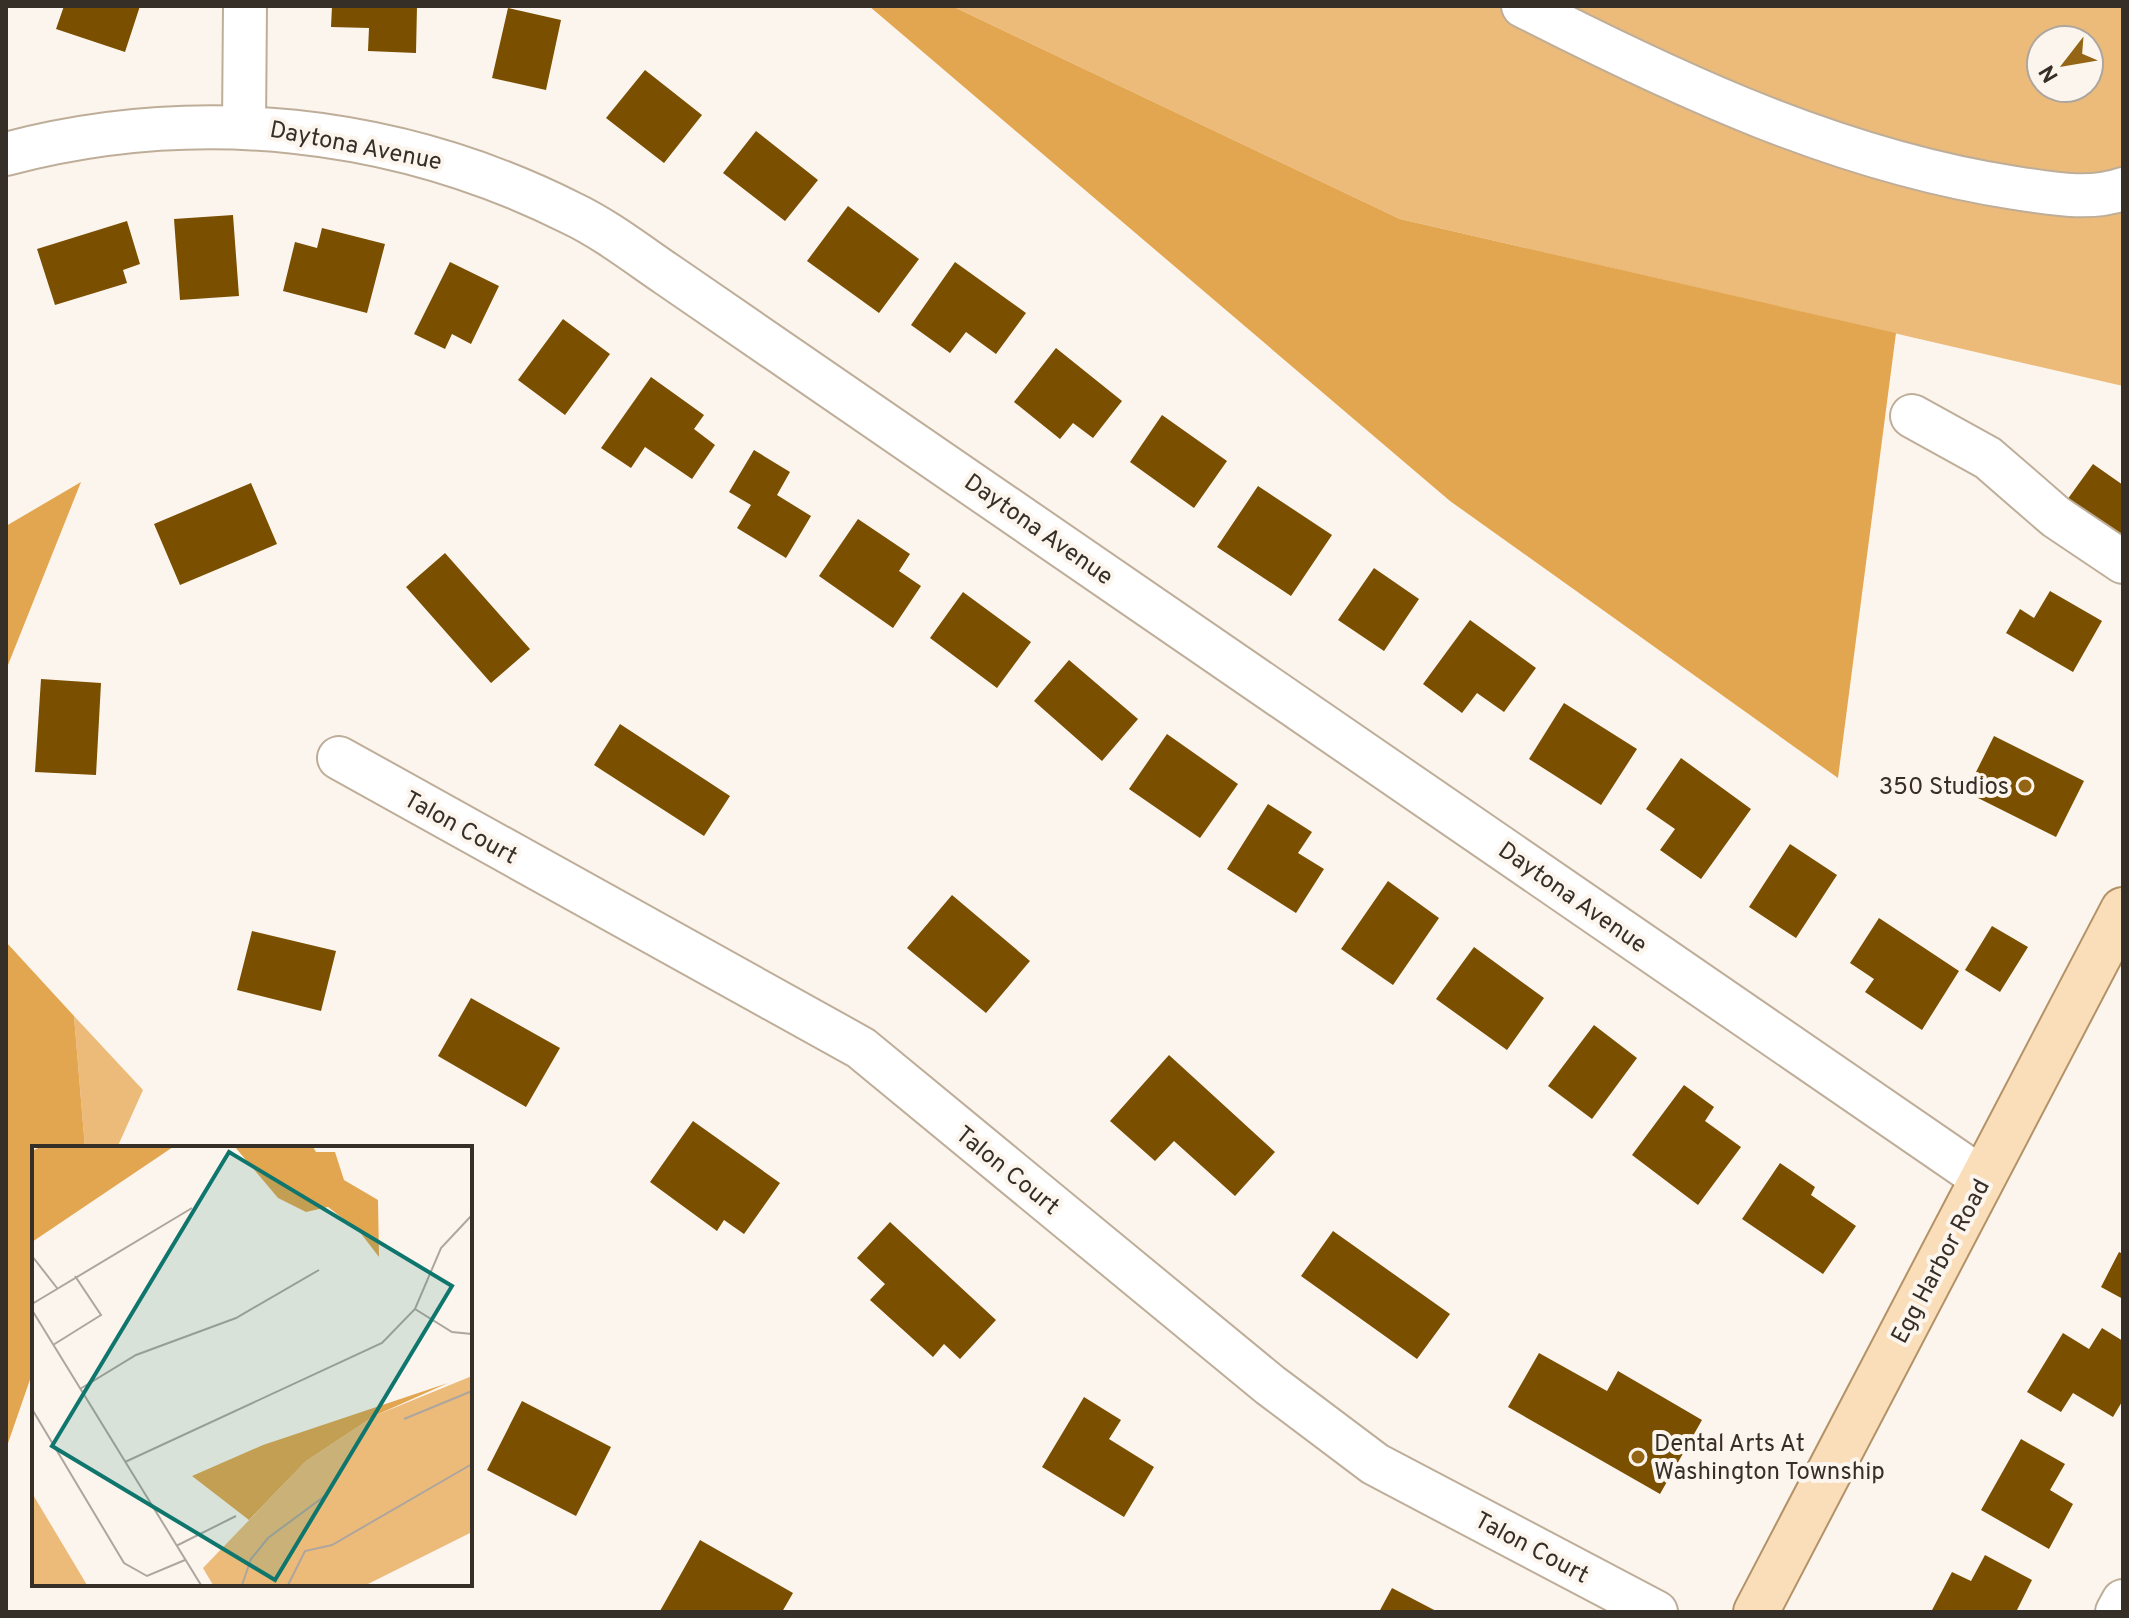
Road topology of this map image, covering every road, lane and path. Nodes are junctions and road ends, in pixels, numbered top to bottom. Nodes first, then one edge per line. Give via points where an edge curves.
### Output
1 (245, 6) edge
2 (1523, 6) edge
3 (244, 126) junction
4 (6, 154) edge
5 (2123, 189) edge
6 (1912, 416) dead end
7 (2123, 562) edge
8 (339, 758) dead end
9 (2123, 910) edge
10 (1983, 1179) junction
11 (2123, 1601) edge
12 (1656, 1612) edge
13 (1756, 1612) edge
14 (2117, 1612) edge

1 - 3 street
2 - 5 street via 1729,106 1884,161 2042,192 2091,196
3 - 4 street, Daytona Avenue via 111,133
3 - 10 street, Daytona Avenue via 330,136 427,156 473,169 575,214
6 - 7 street via 1988,458 2056,517
8 - 12 street, Talon Court via 861,1048 1270,1385 1375,1464
9 - 10 main road, Egg Harbor Road
10 - 13 main road, Egg Harbor Road
11 - 14 street

